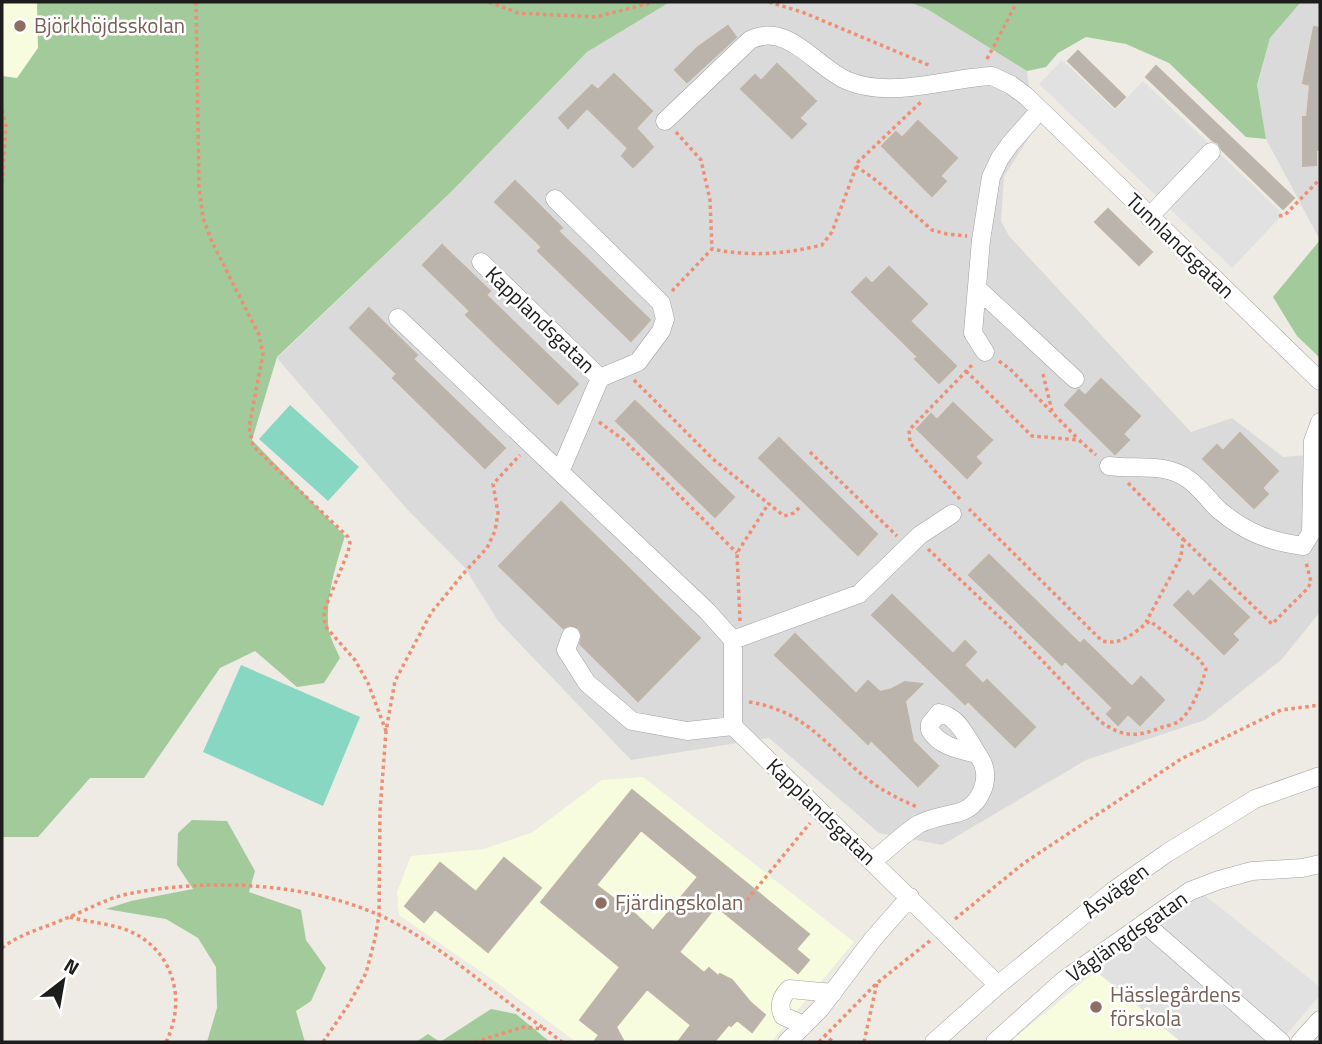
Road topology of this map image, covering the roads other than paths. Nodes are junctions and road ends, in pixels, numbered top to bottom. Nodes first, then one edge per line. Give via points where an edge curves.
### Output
1 (1041, 110) junction
2 (665, 121) road end
3 (1211, 152) dead end
4 (555, 200) dead end
5 (1149, 217) junction
6 (481, 262) dead end
7 (978, 289) junction
8 (398, 318) dead end
9 (985, 352) road end
10 (600, 378) junction
11 (1075, 379) dead end
12 (1320, 381) edge
13 (1320, 422) edge
14 (1109, 466) road end
15 (560, 472) junction
16 (952, 514) dead end
17 (571, 636) dead end
18 (737, 639) junction
19 (733, 726) junction
20 (977, 754) dead end
21 (1320, 776) edge
22 (873, 861) junction
23 (1320, 864) edge
24 (910, 897) junction
25 (1144, 923) junction
26 (998, 985) junction
27 (833, 993) junction
28 (1320, 1020) edge
29 (804, 1025) junction
30 (787, 1042) edge
31 (934, 1042) edge
32 (995, 1042) edge
33 (1281, 1042) edge
34 (1300, 1042) edge

1 - 2 street, Tunnlandsgatan via 992,76 892,87 848,81 785,38 761,35 750,40
1 - 5 street, Tunnlandsgatan
1 - 7 street via 1010,144 991,177
3 - 5 street
4 - 10 street, Kapplandsgatan via 661,303 665,319 661,331 638,362
5 - 12 street, Tunnlandsgatan
6 - 10 street, Kapplandsgatan
7 - 9 street via 973,333
7 - 11 street
8 - 15 street
10 - 15 street, Kapplandsgatan
13 - 14 street via 1313,441 1311,533 1303,546 1272,542 1245,529 1188,479 1169,471
15 - 18 street
16 - 18 street via 920,535 859,594
17 - 19 street via 566,650 587,683 632,721 687,730
18 - 19 street
19 - 22 street, Kapplandsgatan
20 - 22 street via 985,779 974,803 918,825
21 - 26 street, Åsvägen via 1255,799 1202,830 1113,891
22 - 24 street, Kapplandsgatan
23 - 25 street, Våglängdsgatan via 1252,871 1219,880 1190,891
24 - 26 street, Kapplandsgatan
24 - 27 street
25 - 32 street, Våglängdsgatan via 1064,980
25 - 33 street
26 - 31 street, Åsvägen
27 - 29 street
27 - 29 street via 789,989 783,995 783,1016
28 - 34 street
29 - 30 street

